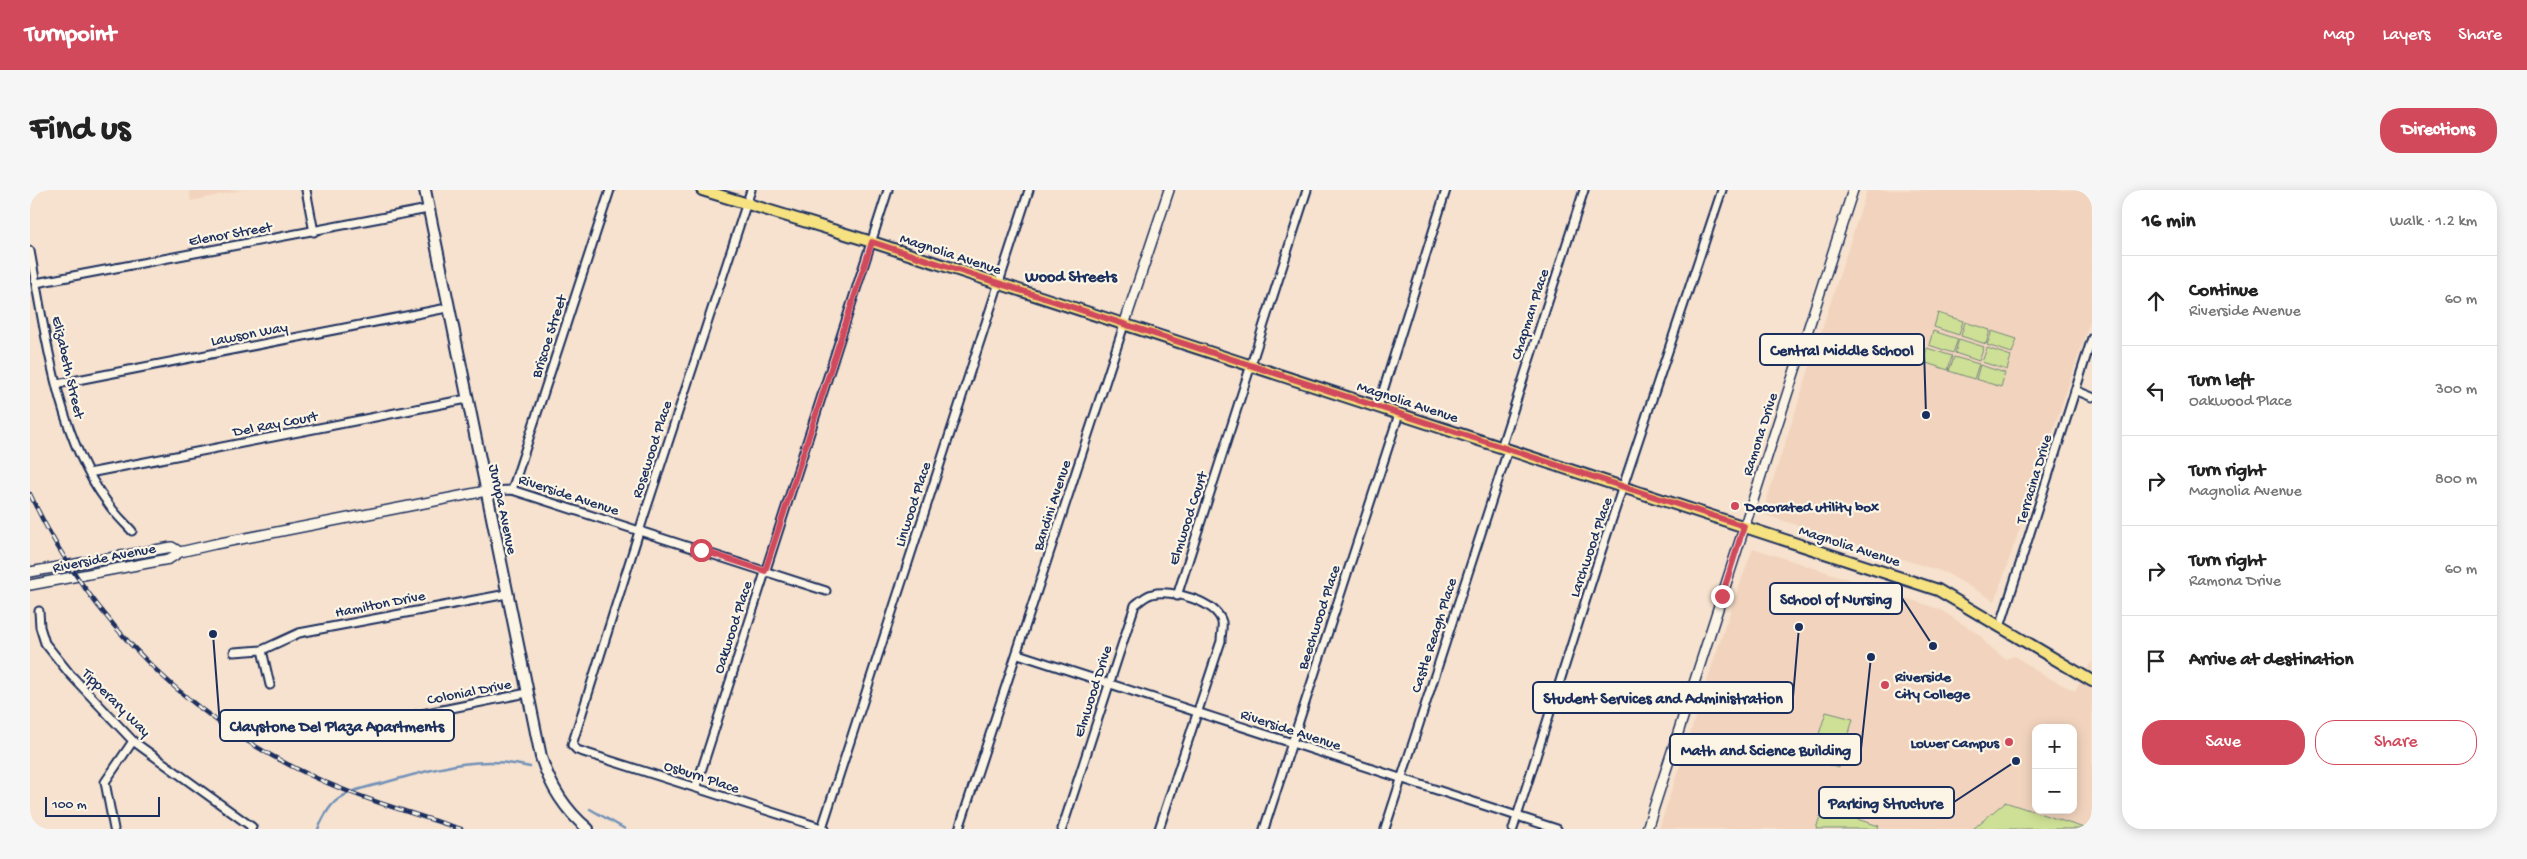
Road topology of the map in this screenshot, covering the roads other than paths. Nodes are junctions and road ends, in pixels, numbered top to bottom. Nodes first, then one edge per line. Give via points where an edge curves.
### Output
1 (306, 190) edge
2 (425, 190) edge
3 (610, 190) edge
4 (702, 190) edge
5 (751, 190) edge
6 (888, 190) edge
7 (1029, 190) edge
8 (1169, 190) edge
9 (1307, 190) edge
10 (1446, 190) edge
11 (1584, 190) edge
12 (1722, 190) edge
13 (1853, 190) edge
14 (746, 204) junction
15 (428, 209) junction
16 (314, 232) junction
17 (872, 242) junction
18 (30, 252) edge
19 (36, 283) junction
20 (998, 284) junction
21 (447, 308) junction
22 (1124, 324) junction
23 (2092, 338) edge
24 (1250, 366) junction
25 (57, 384) junction
26 (2075, 390) junction
27 (2092, 397) edge
28 (467, 399) junction
29 (1378, 407) junction
30 (1399, 414) junction
31 (1505, 449) junction
32 (89, 473) junction
33 (1625, 487) junction
34 (512, 490) junction
35 (486, 491) junction
36 (1744, 526) junction
37 (132, 531) dead end
38 (639, 531) junction
39 (180, 552) junction
40 (765, 571) junction
41 (30, 572) edge
42 (30, 585) edge
43 (826, 591) dead end
44 (507, 594) junction
45 (1177, 596) junction
46 (39, 611) dead end
47 (2000, 627) junction
48 (262, 650) junction
49 (234, 652) dead end
50 (1018, 654) junction
51 (2090, 682) edge
52 (1109, 684) junction
53 (270, 685) dead end
54 (527, 693) junction
55 (1197, 711) junction
56 (357, 727) dead end
57 (134, 742) junction
58 (1291, 744) junction
59 (572, 745) joint
60 (1401, 779) junction
61 (696, 787) junction
62 (1518, 816) junction
63 (582, 827) edge
64 (252, 828) edge
65 (824, 828) edge
66 (114, 829) edge
67 (959, 829) edge
68 (1062, 829) edge
69 (1159, 829) edge
70 (1264, 829) edge
71 (1385, 829) edge
72 (1513, 829) edge
73 (1557, 829) edge
74 (1647, 829) edge

1 - 16 street
2 - 15 main road, Jurupa Avenue
3 - 34 street, Briscoe Street
4 - 14 main road, Magnolia Avenue
5 - 14 street, Rosewood Place
6 - 17 street, Oakwood Place
7 - 20 street, Linwood Place
8 - 22 street, Bandini Avenue
9 - 24 street, Elmwood Court
10 - 29 street
11 - 31 street, Chapman Place
12 - 33 street, Larchwood Place
13 - 36 street, Ramona Drive
14 - 17 main road, Magnolia Avenue
14 - 38 street, Rosewood Place
15 - 16 street, Elenor Street
15 - 21 main road, Jurupa Avenue
16 - 19 street, Elenor Street
17 - 20 main road, Magnolia Avenue
17 - 40 street, Oakwood Place
18 - 19 street, Elizabeth Street
19 - 25 street, Elizabeth Street
20 - 22 main road, Magnolia Avenue
20 - 65 street, Linwood Place
21 - 25 street, Lawson Way
21 - 28 main road, Jurupa Avenue
22 - 24 main road, Magnolia Avenue
22 - 50 street, Bandini Avenue
23 - 26 street, Terracina Drive
24 - 29 main road, Magnolia Avenue
24 - 45 street, Elmwood Court
25 - 32 street, Elizabeth Street via 70,428
26 - 27 street
26 - 47 street, Terracina Drive
28 - 32 street, Del Ray Court
28 - 35 main road, Jurupa Avenue
29 - 30 main road, Magnolia Avenue
30 - 31 main road, Magnolia Avenue
30 - 58 street, Beechwood Place
31 - 33 main road, Magnolia Avenue
31 - 60 street, Castle Reagh Place
32 - 37 street, Elizabeth Street via 106,502
33 - 36 main road, Magnolia Avenue
33 - 62 street, Larchwood Place via 1600,555
34 - 35 street, Riverside Avenue
34 - 38 street, Riverside Avenue
35 - 39 street, Riverside Avenue
35 - 44 main road, Jurupa Avenue
36 - 47 main road, Magnolia Avenue via 1938,590
36 - 74 street, Ramona Drive
38 - 40 street, Riverside Avenue
38 - 59 street, Rosewood Place
39 - 41 street, Riverside Avenue via 172,547
39 - 42 street, Riverside Avenue via 169,559
40 - 43 street, Riverside Avenue
40 - 61 street, Oakwood Place
44 - 48 street, Hamilton Drive via 299,633
44 - 54 main road, Jurupa Avenue
45 - 52 street, Elmwood Drive via 1153,594 1135,604
45 - 55 street via 1207,603 1218,612 1222,623 1221,641
46 - 57 street, Tipperary Way via 45,644
47 - 51 main road, Magnolia Avenue
48 - 49 street, Hamilton Drive
48 - 53 street
50 - 52 street, Riverside Avenue
50 - 67 street, Bandini Avenue
52 - 55 street, Riverside Avenue
52 - 68 street, Elmwood Drive
54 - 56 street, Colonial Drive
54 - 63 main road, Jurupa Avenue via 548,778
55 - 58 street, Riverside Avenue
55 - 69 street
57 - 64 street, Tipperary Way
57 - 66 street via 105,782
58 - 60 street, Riverside Avenue
58 - 70 street, Beechwood Place
59 - 61 street, Osburn Place via 577,750
60 - 62 street, Riverside Avenue
60 - 71 street, Castle Reagh Place
61 - 65 street, Osburn Place
62 - 72 street, Larchwood Place
62 - 73 street, Riverside Avenue

